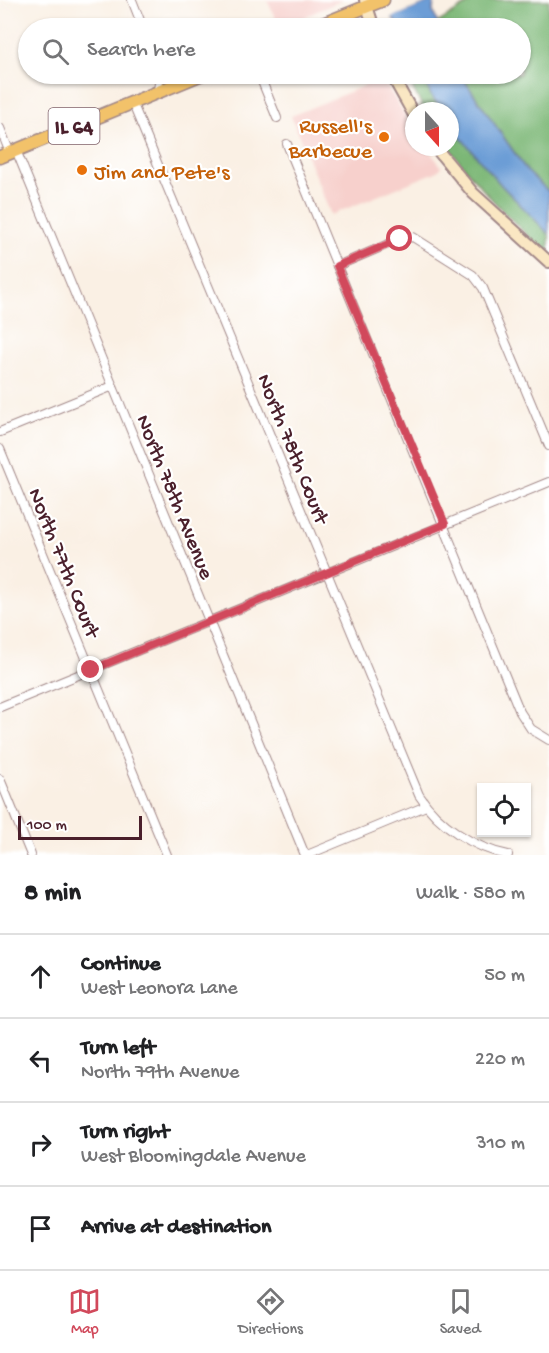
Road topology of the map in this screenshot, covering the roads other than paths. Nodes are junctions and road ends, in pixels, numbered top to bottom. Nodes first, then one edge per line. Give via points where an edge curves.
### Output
1 (132, 0) edge
2 (383, 0) edge
3 (366, 3) edge
4 (139, 18) edge
5 (334, 18) edge
6 (371, 18) edge
7 (159, 84) edge
8 (176, 84) edge
9 (263, 84) edge
10 (397, 84) edge
11 (158, 91) junction
12 (132, 102) junction
13 (407, 102) edge
14 (277, 118) dead end
15 (0, 128) edge
16 (287, 144) dead end
17 (9, 153) edge
18 (442, 156) edge
19 (549, 262) edge
20 (337, 266) junction
21 (113, 386) junction
22 (0, 432) edge
23 (549, 446) edge
24 (0, 449) edge
25 (549, 482) edge
26 (445, 524) junction
27 (327, 573) junction
28 (209, 621) junction
29 (91, 670) junction
30 (0, 707) edge
31 (549, 740) edge
32 (0, 779) edge
33 (426, 806) junction
34 (477, 851) edge
35 (31, 855) edge
36 (167, 855) edge
37 (306, 855) edge
38 (508, 855) edge

1 - 4 street
2 - 3 main road
3 - 5 main road
3 - 6 street
7 - 11 street
8 - 11 main road, IL 64
9 - 14 street
10 - 13 street
11 - 12 main road, IL 64
12 - 17 main road, IL 64
12 - 27 street, North 78th Court
15 - 17 street, North 78th Avenue
16 - 20 street
17 - 21 street, North 78th Avenue
18 - 19 street via 473,193
20 - 23 street via 412,237 473,275 483,288
20 - 26 street
21 - 22 street
21 - 28 street, North 78th Avenue
24 - 29 street, North 77th Court
25 - 26 street
26 - 27 street
26 - 31 street via 520,712 531,729
27 - 28 street
27 - 33 street, North 78th Court
28 - 29 street
28 - 37 street, North 78th Avenue
29 - 30 street
29 - 36 street, North 77th Court
32 - 35 street
33 - 34 street
33 - 37 street
34 - 38 street

